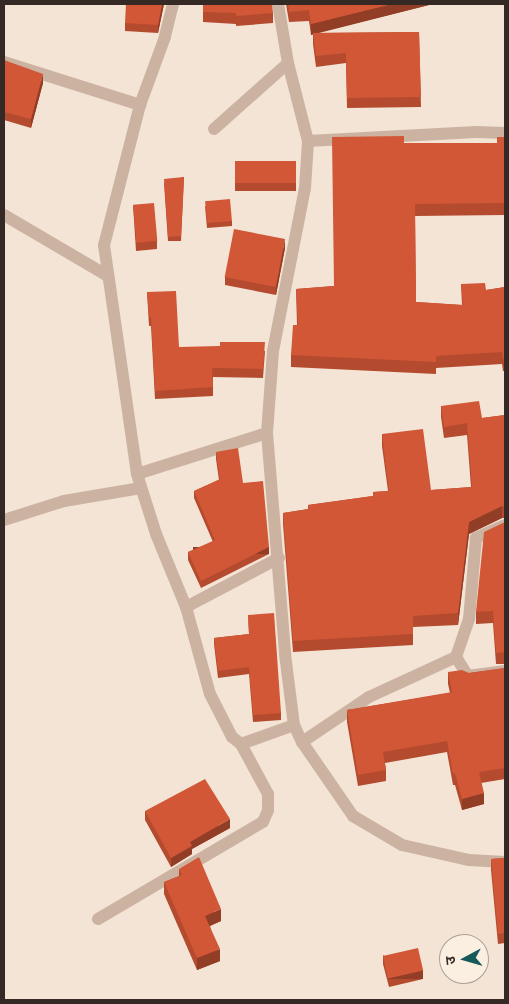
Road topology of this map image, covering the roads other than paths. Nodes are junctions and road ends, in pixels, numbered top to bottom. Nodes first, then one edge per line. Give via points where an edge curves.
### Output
1 (173, 4) edge
2 (278, 4) edge
3 (4, 62) edge
4 (288, 63) junction
5 (140, 105) junction
6 (214, 129) dead end
7 (505, 133) edge
8 (308, 141) junction
9 (4, 215) edge
10 (108, 276) junction
11 (267, 433) junction
12 (137, 474) junction
13 (141, 488) junction
14 (4, 520) edge
15 (505, 526) edge
16 (279, 558) junction
17 (186, 607) junction
18 (456, 657) junction
19 (505, 671) edge
20 (294, 725) junction
21 (302, 742) junction
22 (241, 744) junction
23 (505, 862) edge
24 (98, 919) dead end

1 - 5 street via 165,38
2 - 4 street
3 - 5 street
4 - 6 street
4 - 8 street
5 - 10 street via 104,245
7 - 8 street
8 - 11 street via 304,197 273,351
9 - 10 street
10 - 12 street
11 - 12 street
11 - 16 street
12 - 13 street
13 - 14 street via 64,501
13 - 17 street
15 - 18 street via 476,538 469,619
16 - 17 street
16 - 20 street via 285,654
17 - 22 street via 210,694 232,737
18 - 19 street via 468,676
18 - 21 street via 369,698
20 - 21 street
20 - 22 street
21 - 23 street via 353,816 402,845 469,860
22 - 24 street via 268,794 268,810 263,822

